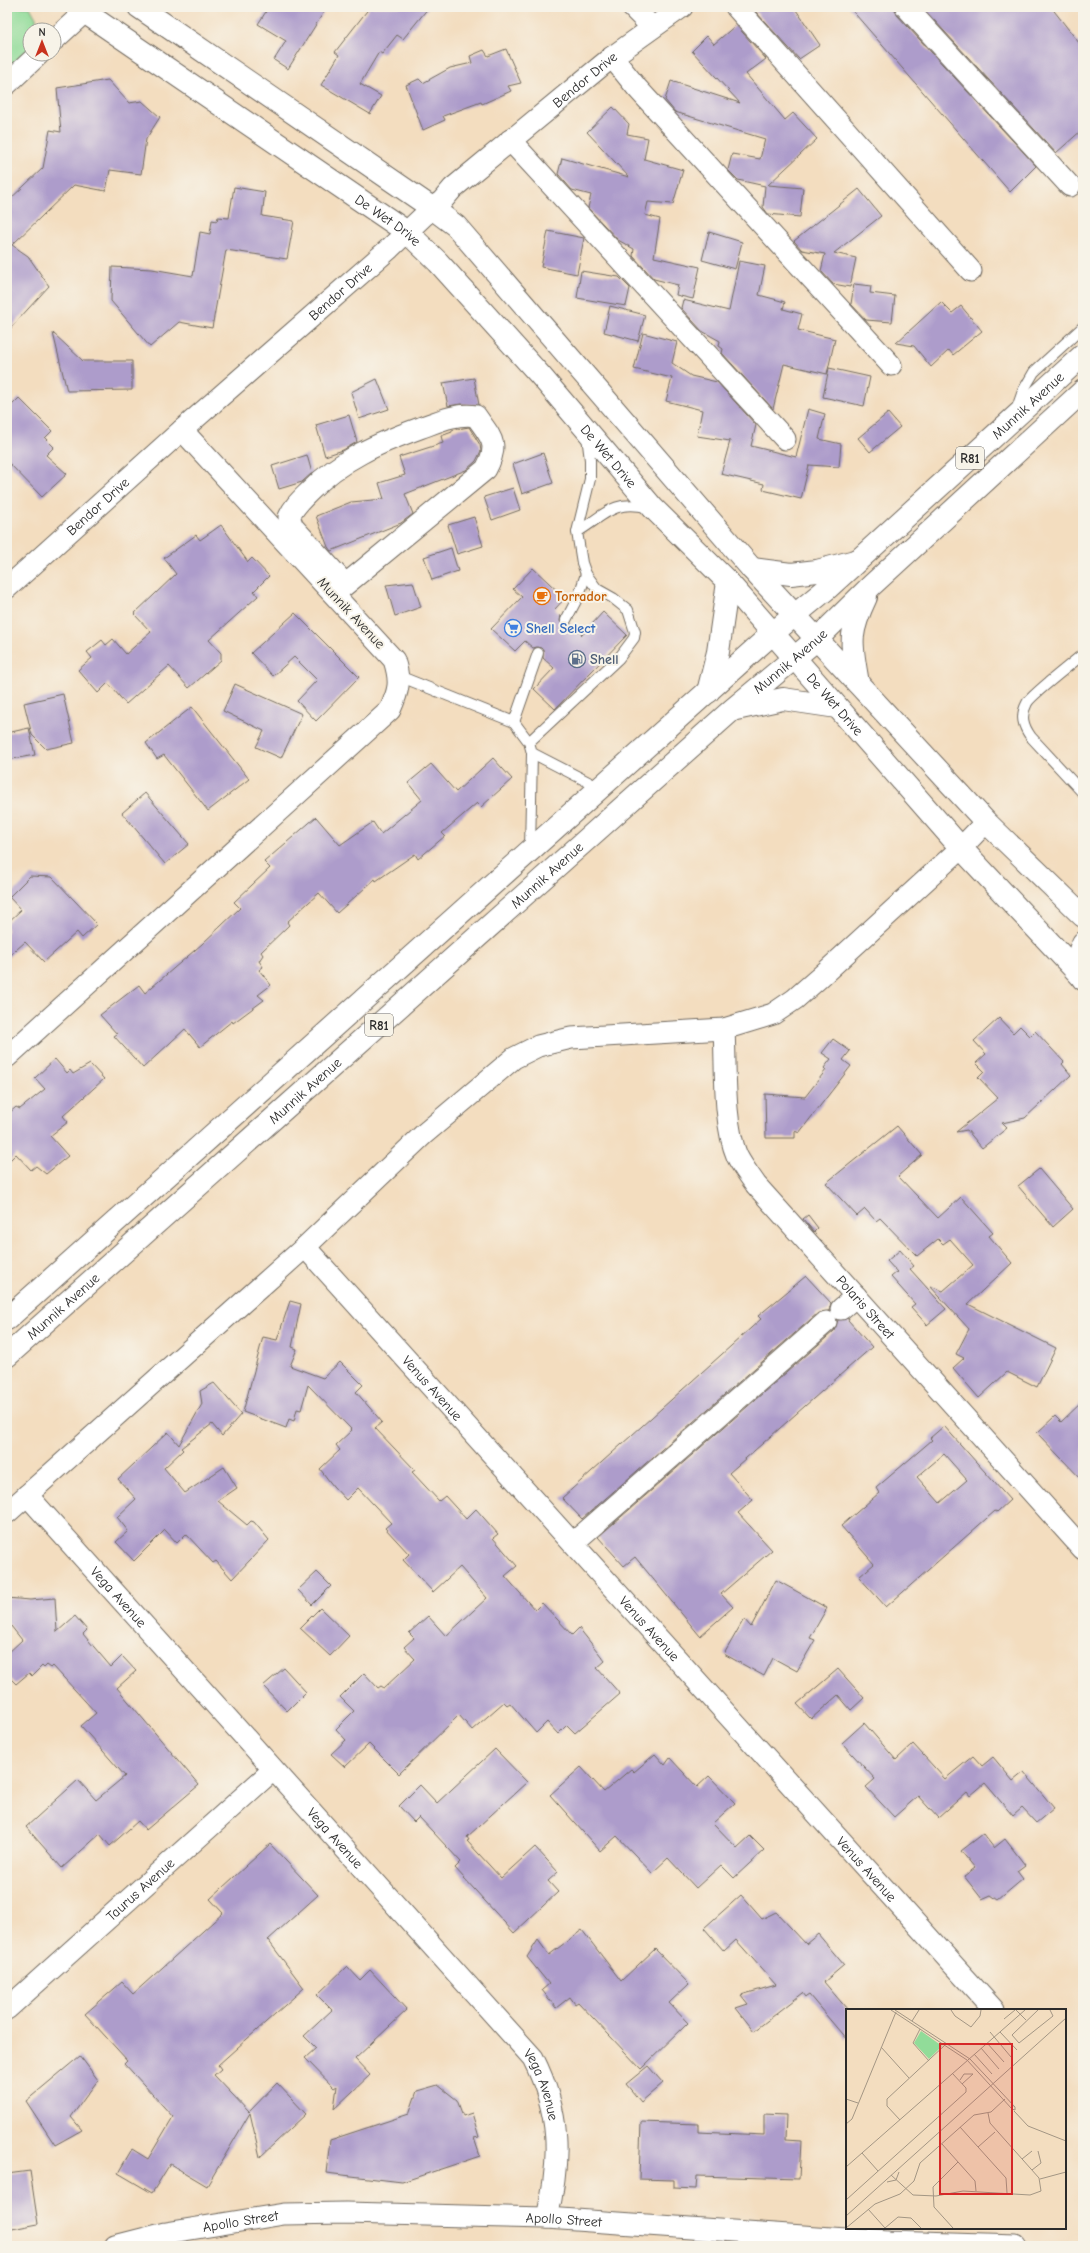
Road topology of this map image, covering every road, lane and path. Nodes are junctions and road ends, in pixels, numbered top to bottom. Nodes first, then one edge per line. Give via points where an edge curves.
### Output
1 (139, 7) edge
2 (632, 7) edge
3 (682, 7) edge
4 (736, 7) edge
5 (906, 7) edge
6 (84, 9) edge
7 (652, 27) junction
8 (62, 32) edge
9 (612, 57) junction
10 (30, 62) edge
11 (7, 84) edge
12 (510, 140) junction
13 (1070, 186) dead end
14 (432, 208) junction
15 (407, 232) junction
16 (971, 271) dead end
17 (1083, 327) edge
18 (1083, 355) edge
19 (891, 365) dead end
20 (1083, 391) edge
21 (1014, 418) junction
22 (586, 428) junction
23 (182, 430) junction
24 (785, 439) dead end
25 (653, 508) junction
26 (577, 532) junction
27 (857, 561) junction
28 (752, 569) junction
29 (586, 574) junction
30 (728, 582) junction
31 (872, 585) junction
32 (7, 588) edge
33 (340, 589) junction
34 (794, 615) junction
35 (566, 620) dead end
36 (773, 634) junction
37 (817, 639) junction
38 (538, 653) dead end
39 (1083, 654) edge
40 (795, 657) junction
41 (399, 676) junction
42 (858, 684) junction
43 (708, 692) junction
44 (837, 707) junction
45 (732, 710) junction
46 (514, 722) junction
47 (529, 742) junction
48 (532, 753) junction
49 (600, 788) junction
50 (1083, 794) edge
51 (986, 822) junction
52 (961, 848) junction
53 (530, 851) junction
54 (1083, 916) edge
55 (1083, 943) edge
56 (1082, 977) edge
57 (724, 1029) junction
58 (7, 1057) edge
59 (305, 1247) junction
60 (841, 1309) junction
61 (7, 1319) edge
62 (7, 1356) edge
63 (27, 1495) junction
64 (7, 1513) edge
65 (573, 1542) junction
66 (1083, 1549) edge
67 (273, 1770) junction
68 (7, 2009) edge
69 (993, 2009) edge
70 (547, 2218) junction
71 (1011, 2229) edge
72 (115, 2246) edge
73 (1011, 2246) edge
74 (1016, 2246) edge

1 - 14 main road
2 - 7 street
3 - 7 street, Bendor Drive
4 - 16 street
5 - 13 street
6 - 8 street
6 - 15 main road, De Wet Drive
7 - 9 street, Bendor Drive
9 - 12 street, Bendor Drive
9 - 19 street via 637,88
10 - 11 street
12 - 14 street, Bendor Drive
12 - 24 street
14 - 15 street, Bendor Drive
14 - 28 main road via 456,226
15 - 22 main road, De Wet Drive via 438,262
15 - 23 street, Bendor Drive
17 - 21 lane via 1034,372 1023,391
18 - 21 main road, Munnik Avenue / R81
20 - 31 main road, Munnik Avenue / R81
21 - 27 main road, Munnik Avenue / R81
22 - 25 main road, De Wet Drive
22 - 26 lane via 590,479
23 - 32 street, Bendor Drive
23 - 33 street, Munnik Avenue
25 - 26 lane via 632,504 619,505
25 - 30 main road, De Wet Drive
26 - 29 lane
27 - 28 main road via 817,571 791,574
27 - 34 main road, Munnik Avenue / R81
28 - 34 main road
29 - 35 lane via 580,595
29 - 47 lane via 597,589 628,610 635,632 634,638 619,658
30 - 36 main road, De Wet Drive
30 - 43 main road via 718,652
31 - 37 main road, Munnik Avenue / R81
31 - 42 main road via 855,621 852,636
33 - 33 street via 486,469 493,455 493,441 476,416 453,416 361,452 336,468 293,507 290,517 293,527
33 - 41 street, Munnik Avenue via 394,660
34 - 36 main road, Munnik Avenue / R81
34 - 37 main road
36 - 40 main road, De Wet Drive
36 - 43 main road, Munnik Avenue / R81
37 - 40 main road, Munnik Avenue / R81
37 - 42 main road
38 - 46 lane
39 - 50 lane via 1027,702 1023,714 1024,727 1031,737
40 - 44 main road, De Wet Drive
40 - 45 main road, Munnik Avenue / R81
41 - 46 lane
41 - 58 street, Munnik Avenue via 398,692 390,710
42 - 51 main road
43 - 49 main road, Munnik Avenue / R81
44 - 45 main road via 783,699
44 - 52 main road, De Wet Drive
45 - 62 main road, Munnik Avenue / R81
46 - 47 lane
47 - 48 lane
48 - 49 lane
48 - 53 lane
49 - 53 main road, Munnik Avenue / R81
51 - 52 street
51 - 54 main road
52 - 56 main road, De Wet Drive
52 - 57 street via 795,999 773,1014
53 - 61 main road, Munnik Avenue / R81
55 - 56 main road via 1078,953
57 - 59 street via 571,1038 538,1046 514,1058 424,1134
57 - 60 street, Polaris Street via 730,1120 738,1157
59 - 63 street
59 - 65 street, Venus Avenue
60 - 65 street
60 - 66 street, Polaris Street
63 - 64 street
63 - 67 street, Vega Avenue
65 - 69 street, Venus Avenue
67 - 68 street, Taurus Avenue
67 - 70 street, Vega Avenue via 533,2058 547,2089 556,2127 555,2184
70 - 72 street, Apollo Street via 284,2214 166,2233
70 - 73 street, Apollo Street via 889,2242
71 - 73 street
73 - 74 street, Apollo Street

